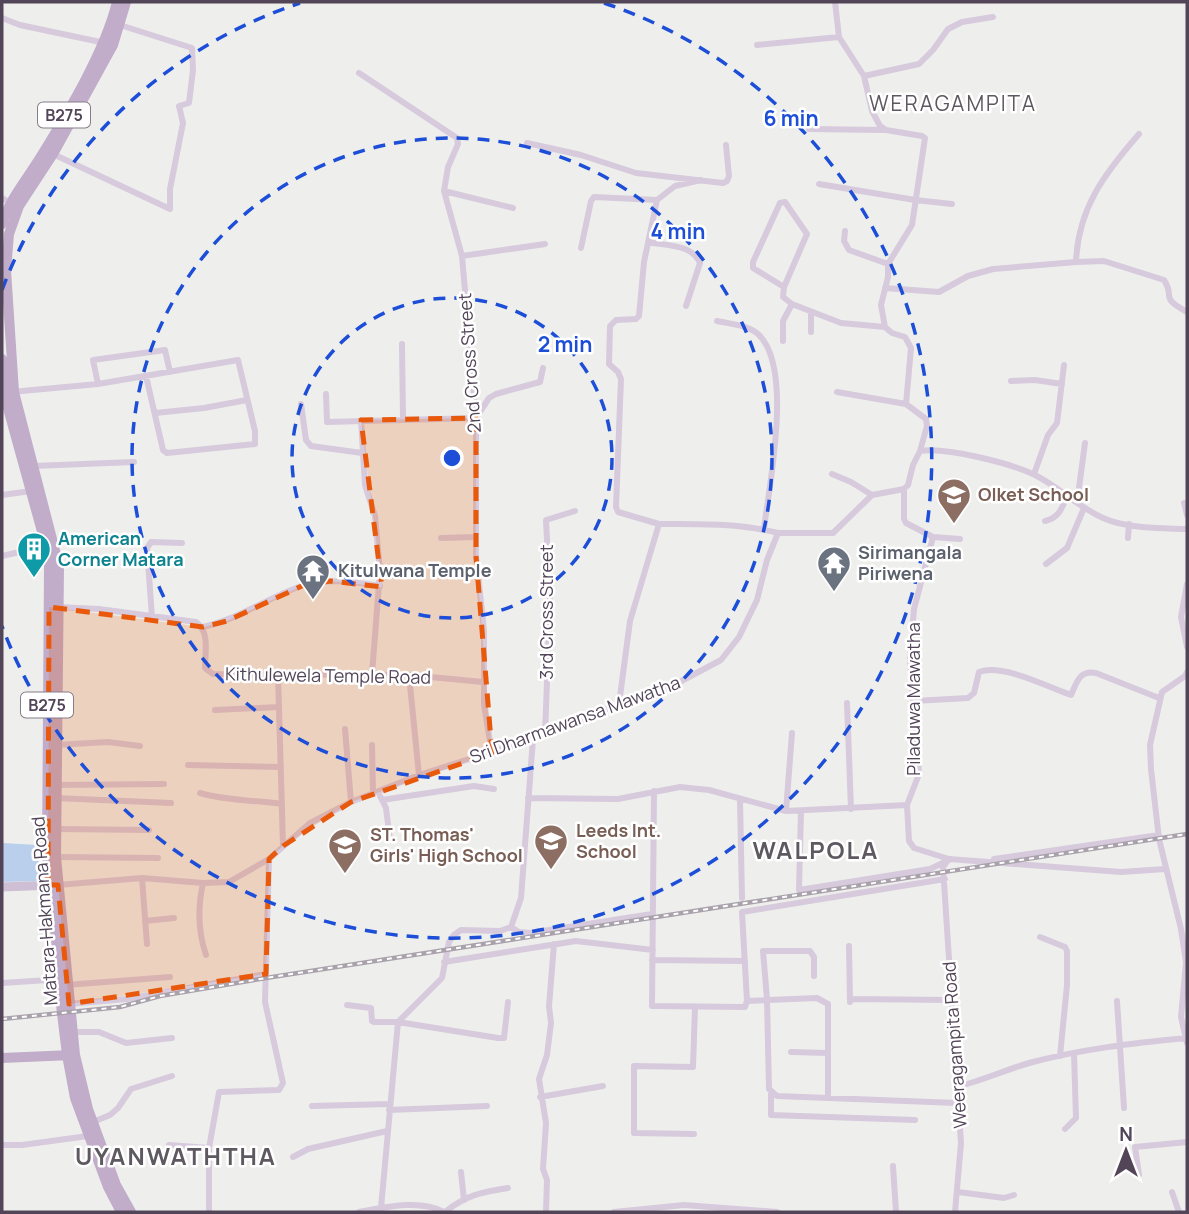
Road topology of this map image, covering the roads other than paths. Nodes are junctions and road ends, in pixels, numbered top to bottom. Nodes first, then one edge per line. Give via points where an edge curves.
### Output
1 (117, 2) edge
2 (126, 2) edge
3 (835, 2) edge
4 (993, 17) dead end
5 (2, 19) edge
6 (120, 25) junction
7 (839, 37) junction
8 (108, 44) junction
9 (757, 45) dead end
10 (359, 73) dead end
11 (864, 76) junction
12 (809, 130) dead end
13 (886, 130) junction
14 (1139, 134) dead end
15 (527, 143) dead end
16 (726, 145) dead end
17 (53, 154) junction
18 (701, 180) junction
19 (819, 184) dead end
20 (444, 191) junction
21 (657, 200) junction
22 (915, 200) junction
23 (6, 201) edge
24 (952, 204) dead end
25 (513, 208) dead end
26 (2, 224) edge
27 (845, 231) dead end
28 (648, 242) junction
29 (545, 244) dead end
30 (581, 248) dead end
31 (462, 256) junction
32 (1076, 262) junction
33 (888, 264) junction
34 (4, 270) edge
35 (784, 287) junction
36 (885, 288) junction
37 (792, 304) junction
38 (686, 306) dead end
39 (811, 312) junction
40 (1187, 312) edge
41 (717, 321) dead end
42 (885, 327) junction
43 (811, 332) dead end
44 (783, 341) dead end
45 (402, 344) dead end
46 (2, 359) edge
47 (1064, 365) dead end
48 (543, 368) dead end
49 (170, 372) junction
50 (146, 376) junction
51 (1011, 381) dead end
52 (98, 384) junction
53 (1062, 384) junction
54 (837, 392) dead end
55 (326, 394) dead end
56 (8, 398) edge
57 (247, 400) junction
58 (301, 404) dead end
59 (906, 404) junction
60 (155, 413) junction
61 (476, 418) junction
62 (403, 419) junction
63 (361, 420) junction
64 (1085, 443) dead end
65 (920, 452) junction
66 (362, 453) junction
67 (134, 462) dead end
68 (33, 466) junction
69 (832, 474) dead end
70 (1034, 474) junction
71 (904, 489) junction
72 (31, 491) junction
73 (2, 495) edge
74 (872, 495) junction
75 (1067, 496) junction
76 (1077, 503) junction
77 (1184, 503) dead end
78 (1084, 508) junction
79 (575, 511) dead end
80 (1187, 515) edge
81 (1045, 521) dead end
82 (659, 524) junction
83 (1129, 524) junction
84 (764, 529) junction
85 (1187, 529) edge
86 (778, 533) junction
87 (476, 537) junction
88 (933, 537) junction
89 (441, 538) dead end
90 (1128, 538) dead end
91 (960, 539) dead end
92 (182, 543) dead end
93 (46, 546) junction
94 (2, 556) edge
95 (1046, 564) dead end
96 (1187, 584) edge
97 (380, 586) junction
98 (54, 607) junction
99 (152, 617) junction
100 (203, 626) junction
101 (1187, 647) edge
102 (1187, 672) edge
103 (278, 674) junction
104 (372, 674) junction
105 (409, 675) junction
106 (483, 682) junction
107 (1159, 698) junction
108 (914, 701) junction
109 (847, 703) dead end
110 (619, 705) junction
111 (279, 708) junction
112 (215, 710) dead end
113 (345, 729) dead end
114 (792, 733) dead end
115 (545, 735) junction
116 (533, 739) junction
117 (51, 745) junction
118 (140, 746) dead end
119 (372, 746) dead end
120 (492, 753) junction
121 (188, 765) dead end
122 (281, 767) junction
123 (419, 775) junction
124 (164, 784) dead end
125 (55, 785) junction
126 (494, 789) dead end
127 (654, 791) junction
128 (376, 792) junction
129 (200, 793) dead end
130 (528, 798) junction
131 (55, 799) junction
132 (382, 800) junction
133 (740, 800) junction
134 (351, 802) junction
135 (171, 803) dead end
136 (282, 804) junction
137 (907, 805) junction
138 (851, 809) junction
139 (786, 811) junction
140 (801, 811) junction
141 (55, 829) junction
142 (149, 830) dead end
143 (1159, 835) junction
144 (390, 840) dead end
145 (283, 846) junction
146 (465, 855) dead end
147 (523, 856) junction
148 (56, 857) junction
149 (158, 858) dead end
150 (269, 859) junction
151 (949, 859) junction
152 (1165, 869) junction
153 (142, 878) junction
154 (945, 879) junction
155 (203, 883) junction
156 (53, 885) junction
157 (2, 887) edge
158 (742, 898) dead end
159 (652, 914) junction
160 (174, 918) dead end
161 (145, 921) junction
162 (511, 927) junction
163 (1040, 937) dead end
164 (147, 944) dead end
165 (554, 944) junction
166 (849, 946) dead end
167 (653, 950) junction
168 (206, 955) dead end
169 (652, 960) junction
170 (745, 961) junction
171 (444, 962) junction
172 (266, 974) junction
173 (170, 976) dead end
174 (814, 976) dead end
175 (65, 982) junction
176 (2, 983) edge
177 (767, 999) junction
178 (952, 1000) junction
179 (1117, 1000) dead end
180 (747, 1001) junction
181 (508, 1002) dead end
182 (69, 1004) junction
183 (347, 1005) dead end
184 (695, 1008) junction
185 (398, 1022) junction
186 (73, 1032) junction
187 (172, 1038) dead end
188 (1187, 1040) edge
189 (1119, 1045) junction
190 (791, 1052) dead end
191 (828, 1053) junction
192 (1074, 1053) junction
193 (71, 1055) junction
194 (1060, 1056) junction
195 (2, 1058) edge
196 (172, 1076) dead end
197 (603, 1086) dead end
198 (956, 1087) junction
199 (771, 1093) junction
200 (540, 1097) junction
201 (828, 1098) junction
202 (957, 1103) junction
203 (312, 1106) dead end
204 (487, 1106) dead end
205 (389, 1107) junction
206 (1124, 1108) dead end
207 (915, 1120) dead end
208 (93, 1122) junction
209 (1065, 1129) dead end
210 (387, 1131) junction
211 (694, 1134) dead end
212 (88, 1136) junction
213 (1187, 1142) edge
214 (2, 1145) edge
215 (169, 1145) dead end
216 (209, 1148) junction
217 (293, 1157) dead end
218 (893, 1166) dead end
219 (461, 1172) dead end
220 (1139, 1175) dead end
221 (508, 1188) dead end
222 (958, 1192) junction
223 (1172, 1192) dead end
224 (1014, 1195) dead end
225 (464, 1200) junction
226 (381, 1208) junction
227 (121, 1212) edge
228 (131, 1212) edge
229 (209, 1212) edge
230 (359, 1212) edge
231 (445, 1212) edge
232 (546, 1212) edge
233 (614, 1212) edge
234 (777, 1212) edge
235 (896, 1212) edge
236 (956, 1212) edge
237 (1179, 1212) edge

1 - 8 main road, Matara-Hakmana Road / B275
2 - 6 main road, Matara-Hakmana Road / B275
3 - 7 street
4 - 11 street via 948,29 919,64
5 - 8 street
6 - 8 main road, Matara-Hakmana Road / B275
6 - 17 street via 192,48 189,103 179,106 183,123 170,209
7 - 9 street
7 - 11 street
8 - 17 main road, Matara-Hakmana Road / B275
8 - 23 main road, Matara-Hakmana Road / B275 via 50,140
10 - 20 street, 2nd Cross Street via 455,135 458,144
11 - 13 street via 872,111
12 - 13 street
13 - 22 street via 925,138
14 - 32 street via 1097,186 1077,237
15 - 18 street via 636,173
16 - 18 street via 727,181
17 - 34 main road, Matara-Hakmana Road / B275 via 19,206
18 - 21 street via 676,186
19 - 22 street
20 - 25 street
20 - 31 street, 2nd Cross Street
21 - 28 street
21 - 30 street via 594,197
22 - 24 street
22 - 33 street via 912,225
23 - 26 main road, Matara-Hakmana Road / B275
27 - 33 street via 849,250
28 - 38 street via 697,255 700,263
28 - 82 street via 639,316 611,323 609,364 621,379 616,508
29 - 31 street
31 - 61 street, 2nd Cross Street
32 - 36 street via 993,269 939,292
32 - 40 street via 1104,261 1164,279 1171,303
33 - 36 street
34 - 56 main road, Matara-Hakmana Road / B275
35 - 35 street via 807,234 785,202 780,203 753,262 757,272
35 - 37 street via 783,297
36 - 42 street via 881,305
37 - 39 street
37 - 44 street via 783,321
39 - 42 street via 841,323
39 - 43 street
41 - 84 street via 758,334 775,366 776,423
42 - 59 street via 905,337 911,348
45 - 62 street
46 - 56 main road, Matara-Hakmana Road / B275
47 - 53 street
48 - 61 street via 540,382 496,394
49 - 50 street
49 - 52 street via 165,349 93,360
49 - 57 street via 238,360
50 - 52 street
50 - 60 street
51 - 53 street
52 - 56 street
53 - 70 street via 1057,423
54 - 59 street
55 - 63 street via 327,422
56 - 68 main road, Matara-Hakmana Road / B275
56 - 72 main road, Matara-Hakmana Road / B275
57 - 60 street
57 - 60 street via 256,444 167,453
58 - 66 street via 311,446
59 - 65 street via 926,419
61 - 62 street
61 - 87 street, 2nd Cross Street
62 - 63 street
63 - 66 street
64 - 76 street
65 - 70 street via 951,453
65 - 71 street
66 - 97 street via 365,485 375,516
67 - 68 street
68 - 98 main road, Matara-Hakmana Road / B275 via 59,566
69 - 74 street
70 - 75 street
71 - 74 street
71 - 88 street via 906,523
72 - 73 street
72 - 93 main road, Matara-Hakmana Road / B275
74 - 86 street via 833,533
75 - 76 street
75 - 81 street via 1058,515
76 - 78 street
77 - 80 street
78 - 83 street
78 - 95 street via 1067,548
79 - 115 street, 3rd Cross Street via 546,520 550,600
82 - 84 street
82 - 110 street via 630,621
83 - 85 street
83 - 90 street
84 - 86 street
86 - 110 street, Sri Dharmawansa Mawatha via 757,600 739,637 721,660 674,685
87 - 89 street
87 - 106 street, 2nd Cross Street via 484,630
88 - 91 street
88 - 108 street, Piladuwa Mawatha via 914,609 910,660
92 - 99 street via 150,542 147,548
93 - 94 street
93 - 98 main road, Matara-Hakmana Road / B275
96 - 101 street via 1181,617
97 - 100 street via 330,581 304,585 227,621
97 - 104 street
98 - 99 street
98 - 117 main road, Matara-Hakmana Road / B275
99 - 100 street
100 - 103 street, Kithulewela Temple Road via 207,672
102 - 107 street
103 - 104 street, Kithulewela Temple Road
103 - 111 street
104 - 105 street, Kithulewela Temple Road
105 - 106 street, Kithulewela Temple Road
105 - 123 street
106 - 120 street, 2nd Cross Street
107 - 108 street via 1087,671 1071,695 1006,671 983,670 968,698
107 - 143 street via 1150,745
108 - 137 street, Piladuwa Mawatha via 919,774
109 - 138 street
110 - 115 street, Sri Dharmawansa Mawatha
111 - 112 street
111 - 122 street
113 - 134 street
114 - 139 street
115 - 116 street, Sri Dharmawansa Mawatha
116 - 120 street, Sri Dharmawansa Mawatha
116 - 130 street
117 - 118 street via 108,741
117 - 125 main road, Matara-Hakmana Road / B275
117 - 156 main road, Matara-Hakmana Road / B275
119 - 128 street
120 - 123 street, Sri Dharmawansa Mawatha
121 - 122 street
122 - 136 street
123 - 128 street, Sri Dharmawansa Mawatha
124 - 125 street
125 - 131 main road, Matara-Hakmana Road / B275
126 - 132 street via 474,786
127 - 130 street via 618,799
127 - 133 street via 691,787
127 - 159 street
128 - 132 street
128 - 134 street, Sri Dharmawansa Mawatha
129 - 136 street
130 - 147 street
131 - 135 street
131 - 141 main road, Matara-Hakmana Road / B275
132 - 144 street
133 - 139 street
133 - 158 street
134 - 145 street, Sri Dharmawansa Mawatha via 310,823
136 - 145 street
137 - 138 street
137 - 151 street, Piladuwa Mawatha via 909,841 914,848
138 - 140 street
139 - 140 street
140 - 151 street via 799,890 930,869
141 - 142 street
141 - 148 main road, Matara-Hakmana Road / B275
143 - 151 street via 985,860
143 - 152 street
145 - 150 street, Sri Dharmawansa Mawatha
146 - 147 street
147 - 162 street via 521,898
148 - 149 street
148 - 156 main road, Matara-Hakmana Road / B275
150 - 155 street, Sri Dharmawansa Mawatha via 229,882
150 - 172 street
151 - 152 street via 1121,872
151 - 154 street, Weeragampita Road via 943,867
152 - 188 street via 1186,962 1181,1017
153 - 155 street, Sri Dharmawansa Mawatha
153 - 156 street, Sri Dharmawansa Mawatha
153 - 161 street
154 - 170 street via 742,912
154 - 178 street, Weeragampita Road
155 - 168 street via 199,902
156 - 157 main road
156 - 175 main road, Matara-Hakmana Road / B275
159 - 162 street via 530,933
159 - 167 street
160 - 161 street
161 - 164 street
162 - 171 street via 461,930 449,942
163 - 194 street via 1067,951
165 - 167 street via 576,941
165 - 171 street
165 - 200 street via 551,1023 539,1079
166 - 178 street via 850,1000
167 - 169 street
169 - 170 street
169 - 184 street via 652,1006
170 - 180 street
171 - 185 street via 442,978
172 - 182 street via 127,999
172 - 216 street via 265,1002 283,1083 279,1090 219,1092
173 - 175 street
174 - 177 street via 810,951 763,951
175 - 176 street
175 - 182 main road, Matara-Hakmana Road / B275
175 - 193 main road, Matara-Hakmana Road / B275
177 - 180 street
177 - 191 street via 817,998 828,1004
177 - 199 street
178 - 198 street, Weeragampita Road
179 - 189 street
180 - 184 street via 742,1008
181 - 185 street via 504,1038
182 - 186 main road, Matara-Hakmana Road / B275
183 - 185 street via 371,1008 372,1021
184 - 211 street via 693,1067 634,1066 634,1133
185 - 205 street
186 - 187 street via 100,1032 126,1043
186 - 193 main road, Matara-Hakmana Road / B275
188 - 189 street
189 - 192 street
189 - 206 street
190 - 191 street
191 - 201 street
192 - 194 street
192 - 209 street via 1076,1118
193 - 195 main road
193 - 208 main road, Matara-Hakmana Road / B275
193 - 212 main road, Matara-Hakmana Road / B275 via 72,1084
194 - 198 street
196 - 208 street via 131,1088 118,1108
197 - 200 street
198 - 202 street, Weeragampita Road
199 - 201 street
199 - 207 street via 771,1115
200 - 232 street via 546,1123 542,1169 547,1180
201 - 202 street
202 - 222 street, Weeragampita Road via 961,1143
203 - 205 street
204 - 205 street
205 - 210 street
208 - 228 main road, Matara-Hakmana Road / B275
210 - 217 street
210 - 226 street
212 - 214 street
212 - 227 main road, Matara-Hakmana Road / B275
213 - 220 street via 1135,1147
215 - 216 street
216 - 229 street
218 - 235 street
219 - 225 street
221 - 225 street via 479,1192
222 - 224 street via 1003,1198
222 - 236 street, Weeragampita Road
223 - 237 street
225 - 231 street
226 - 230 street
226 - 231 street via 422,1205
233 - 234 street via 684,1205

